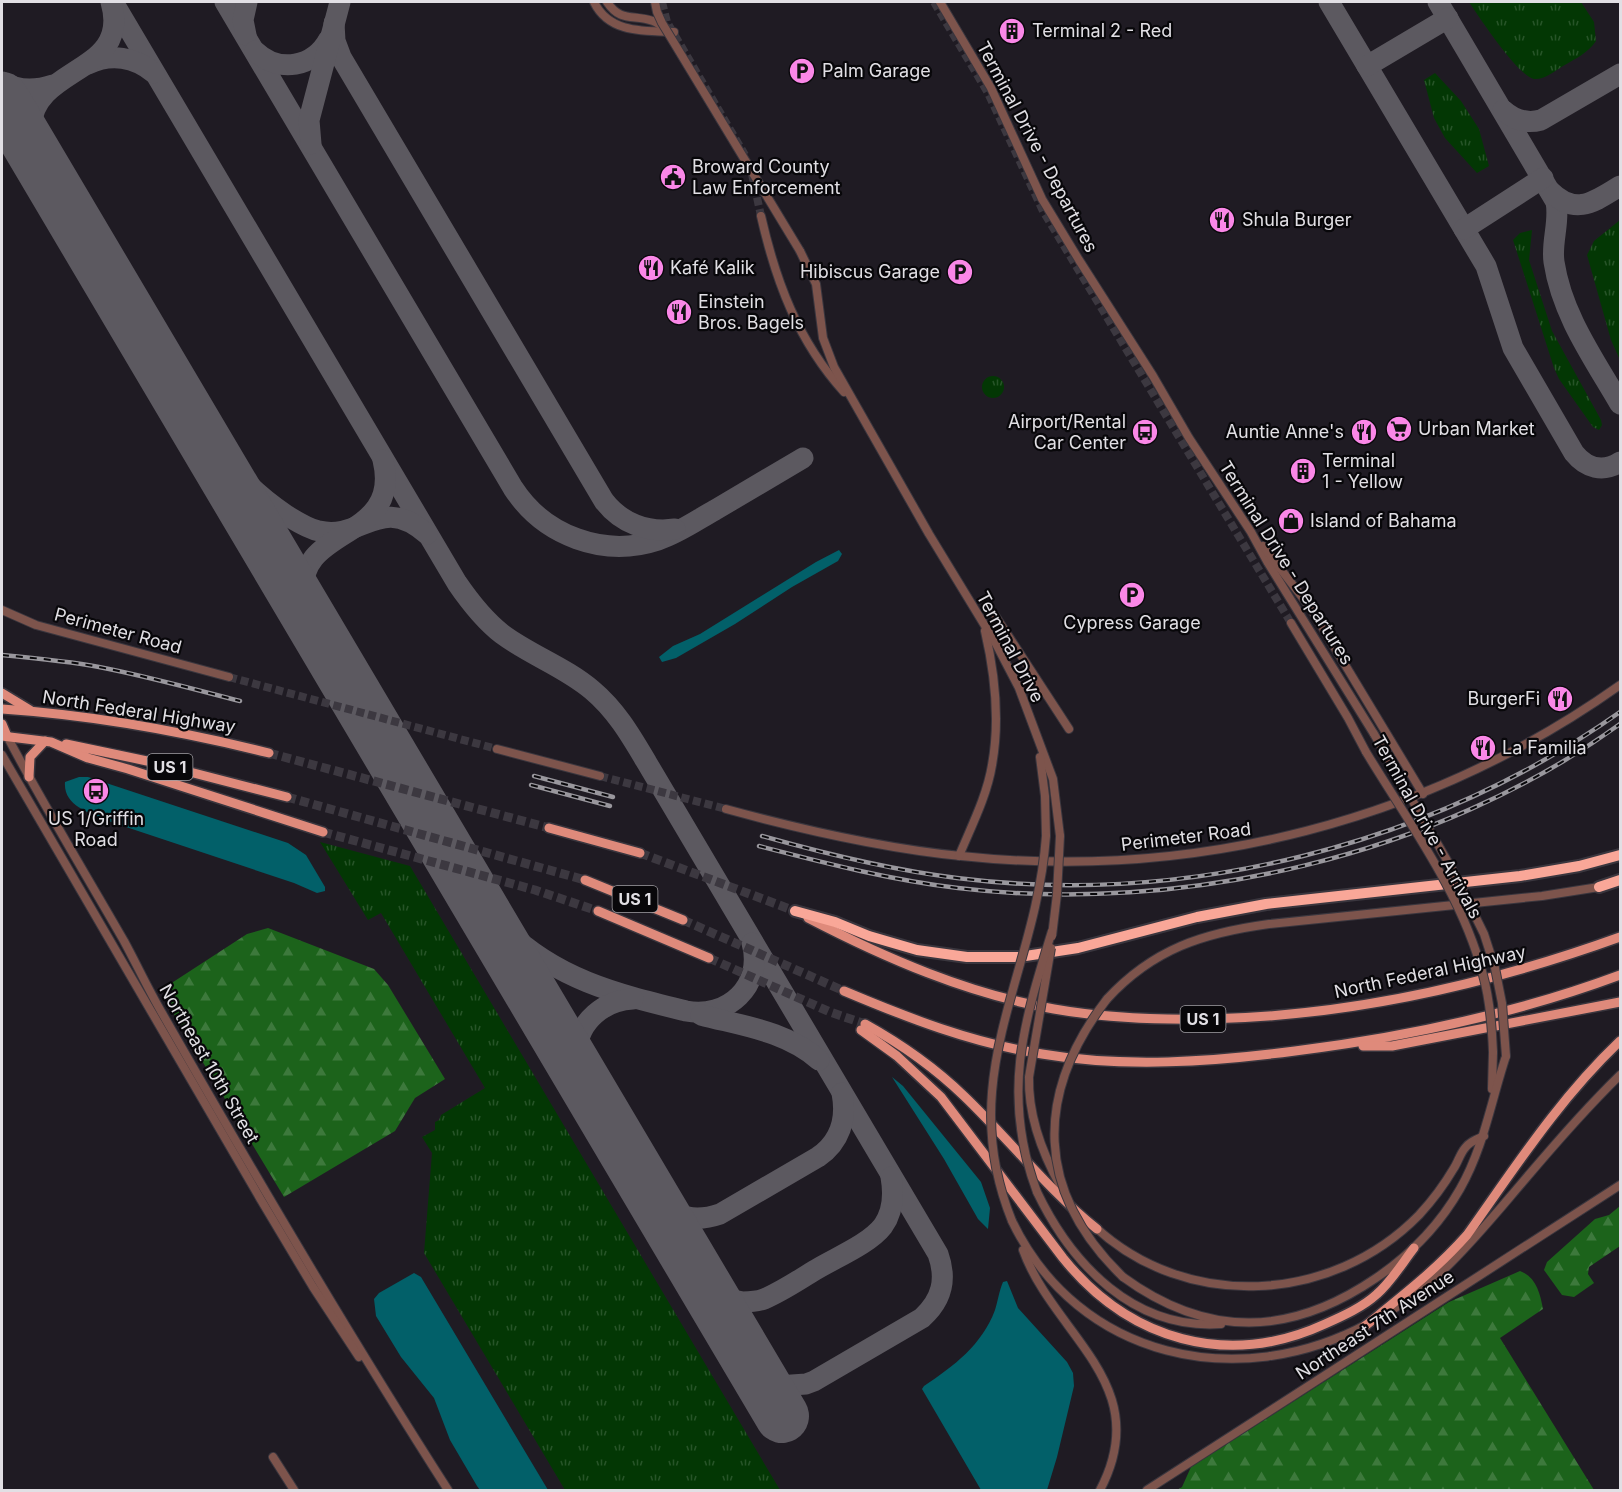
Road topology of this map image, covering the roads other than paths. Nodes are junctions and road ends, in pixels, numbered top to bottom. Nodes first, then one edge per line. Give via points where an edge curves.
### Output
1 (594, 2) edge
2 (607, 2) edge
3 (655, 2) edge
4 (940, 2) edge
5 (761, 216) tunnel mouth
6 (853, 402) junction
7 (1251, 532) junction
8 (2, 610) edge
9 (996, 617) dead end
10 (1291, 623) tunnel mouth
11 (983, 624) junction
12 (229, 677) tunnel mouth
13 (1620, 686) edge
14 (2, 693) edge
15 (2, 709) edge
16 (32, 711) junction
17 (2, 724) edge
18 (1069, 729) dead end
19 (4, 736) edge
20 (1036, 738) junction
21 (48, 742) junction
22 (497, 749) tunnel mouth
23 (270, 753) tunnel mouth
24 (2, 755) edge
25 (600, 776) tunnel mouth
26 (29, 777) junction
27 (1423, 794) junction
28 (287, 797) tunnel mouth
29 (726, 809) tunnel mouth
30 (549, 828) tunnel mouth
31 (322, 832) tunnel mouth
32 (640, 853) tunnel mouth
33 (1620, 855) edge
34 (959, 856) junction
35 (585, 880) tunnel mouth
36 (1620, 882) edge
37 (1599, 887) joint
38 (598, 911) tunnel mouth
39 (795, 911) joint
40 (683, 920) tunnel mouth
41 (1052, 931) junction
42 (1620, 937) edge
43 (709, 958) tunnel mouth
44 (1620, 975) edge
45 (844, 991) tunnel mouth
46 (1620, 1002) edge
47 (1620, 1041) edge
48 (182, 1047) junction
49 (1331, 1047) junction
50 (174, 1052) junction
51 (1620, 1075) edge
52 (1492, 1097) junction
53 (1484, 1136) junction
54 (1620, 1185) edge
55 (261, 1200) junction
56 (278, 1212) junction
57 (1097, 1229) junction
58 (1018, 1234) junction
59 (1414, 1248) junction
60 (1238, 1322) junction
61 (1365, 1326) junction
62 (391, 1402) junction
63 (273, 1457) dead end
64 (294, 1491) edge
65 (448, 1491) edge
66 (1100, 1491) edge
67 (1147, 1491) edge

1 - 2 street via 598,11 615,25 636,31 674,32 652,21 624,17
3 - 6 street, bridge via 659,18 800,251 816,284 827,353
4 - 7 street, Terminal Drive - Departures via 991,88 1046,205
5 - 6 street via 790,311 827,373
6 - 11 street, Terminal Drive
7 - 27 street via 1312,610
7 - 52 street, Terminal Drive - Departures, bridge via 1396,771 1484,934 1503,1011 1506,1056
8 - 12 street, Perimeter Road via 36,625
9 - 18 street
10 - 52 street, Terminal Drive - Arrivals, bridge via 1460,910 1484,980 1491,1020
11 - 20 street, Terminal Drive via 1019,688
11 - 34 street via 993,666 995,744 986,787
13 - 27 street, Perimeter Road via 1517,750
14 - 16 main road
15 - 16 main road, North Federal Highway / US 1
16 - 23 main road, North Federal Highway / US 1 via 159,728
17 - 19 main road
19 - 21 main road, US 1
19 - 26 street, Northeast 10th Street
20 - 41 street, Terminal Drive, bridge via 1053,779 1060,836
20 - 58 street, bridge via 1044,781 1046,836 1038,898 992,1078 990,1118 992,1155 1000,1190
21 - 26 main road via 30,757
21 - 28 main road, US 1 via 147,761
21 - 31 main road
22 - 25 street
24 - 50 street, Northeast 10th Street
26 - 48 street, Northeast 10th Street
27 - 34 street, Perimeter Road via 1322,828 1253,845 1182,856 1062,862
29 - 34 street, Perimeter Road via 855,841
30 - 32 main road
33 - 39 highway via 1521,876 1266,904 1197,917 1078,948 1019,957 967,957 917,950
35 - 40 main road, US 1
36 - 37 highway
37 - 60 street, bridge via 1227,931 1158,956 1107,999 1081,1036 1057,1104 1058,1173 1071,1209 1094,1247 1123,1277 1181,1309
38 - 43 main road
39 - 42 main road, North Federal Highway / US 1 via 912,966 978,991 1053,1009 1166,1019 1285,1016 1400,999 1503,975
41 - 57 street, bridge via 1029,1077 1033,1120 1044,1154 1062,1188
41 - 60 street, bridge via 1024,1032 1018,1079 1022,1143 1037,1192 1071,1250 1113,1290 1177,1321 1204,1325
44 - 49 main road, US 1 via 1470,1021
45 - 49 main road, US 1 via 963,1037 1078,1059 1196,1060
46 - 49 main road via 1392,1046
47 - 61 main road via 1550,1117 1452,1252
48 - 50 street
48 - 56 street, Northeast 10th Street
50 - 55 street, Northeast 10th Street
51 - 61 street via 1443,1270 1398,1307
52 - 53 street
53 - 57 street via 1465,1148 1437,1195 1395,1236 1358,1261 1309,1279 1260,1287 1188,1278 1153,1265
53 - 59 street via 1458,1191
54 - 67 street, Northeast 7th Avenue
55 - 56 street
55 - 62 street, Northeast 10th Street
56 - 62 street, Northeast 10th Street
57 - 59 main road via 945,1078 896,1042 863,1027 941,1097 1085,1283 1111,1306 1164,1333 1197,1342 1226,1344 1252,1344 1300,1334 1334,1320 1378,1294
58 - 61 street via 1050,1280 1082,1309 1130,1338 1171,1353 1227,1360 1270,1356 1318,1345
58 - 66 street via 1036,1276 1095,1363 1109,1391 1116,1436 1110,1468
59 - 60 street via 1369,1283 1317,1311 1279,1320
62 - 65 street, Northeast 10th Street
63 - 64 street

